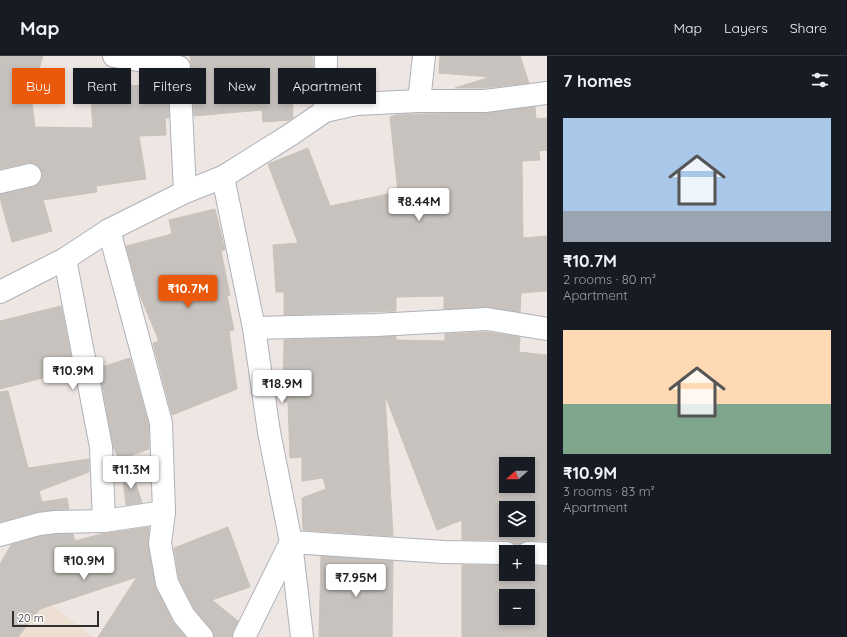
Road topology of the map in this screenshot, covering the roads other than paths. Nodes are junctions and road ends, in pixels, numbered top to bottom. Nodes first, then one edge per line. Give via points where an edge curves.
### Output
1 (114, 56) edge
2 (326, 56) edge
3 (424, 56) edge
4 (547, 93) edge
5 (419, 101) junction
6 (325, 111) junction
7 (30, 174) dead end
8 (223, 177) junction
9 (0, 182) edge
10 (185, 192) junction
11 (109, 230) junction
12 (65, 259) junction
13 (0, 292) edge
14 (254, 328) junction
15 (547, 329) edge
16 (164, 512) junction
17 (104, 521) junction
18 (0, 535) edge
19 (291, 542) junction
20 (499, 553) edge
21 (535, 553) edge
22 (547, 554) edge
23 (202, 637) edge
24 (244, 637) edge
25 (302, 637) edge

1 - 10 street via 178,67
2 - 6 street
3 - 5 street
4 - 5 street via 485,101
5 - 6 street via 356,104
6 - 8 street
7 - 9 street
8 - 10 street
8 - 14 street
10 - 11 street
11 - 12 street
11 - 16 street via 161,423
12 - 13 street
12 - 17 street via 102,446
14 - 15 street via 487,320
14 - 19 street via 269,432
16 - 17 street
16 - 23 street via 160,543 167,583 184,616
17 - 18 street via 39,524
19 - 20 street
19 - 24 street
19 - 25 street
21 - 22 street

